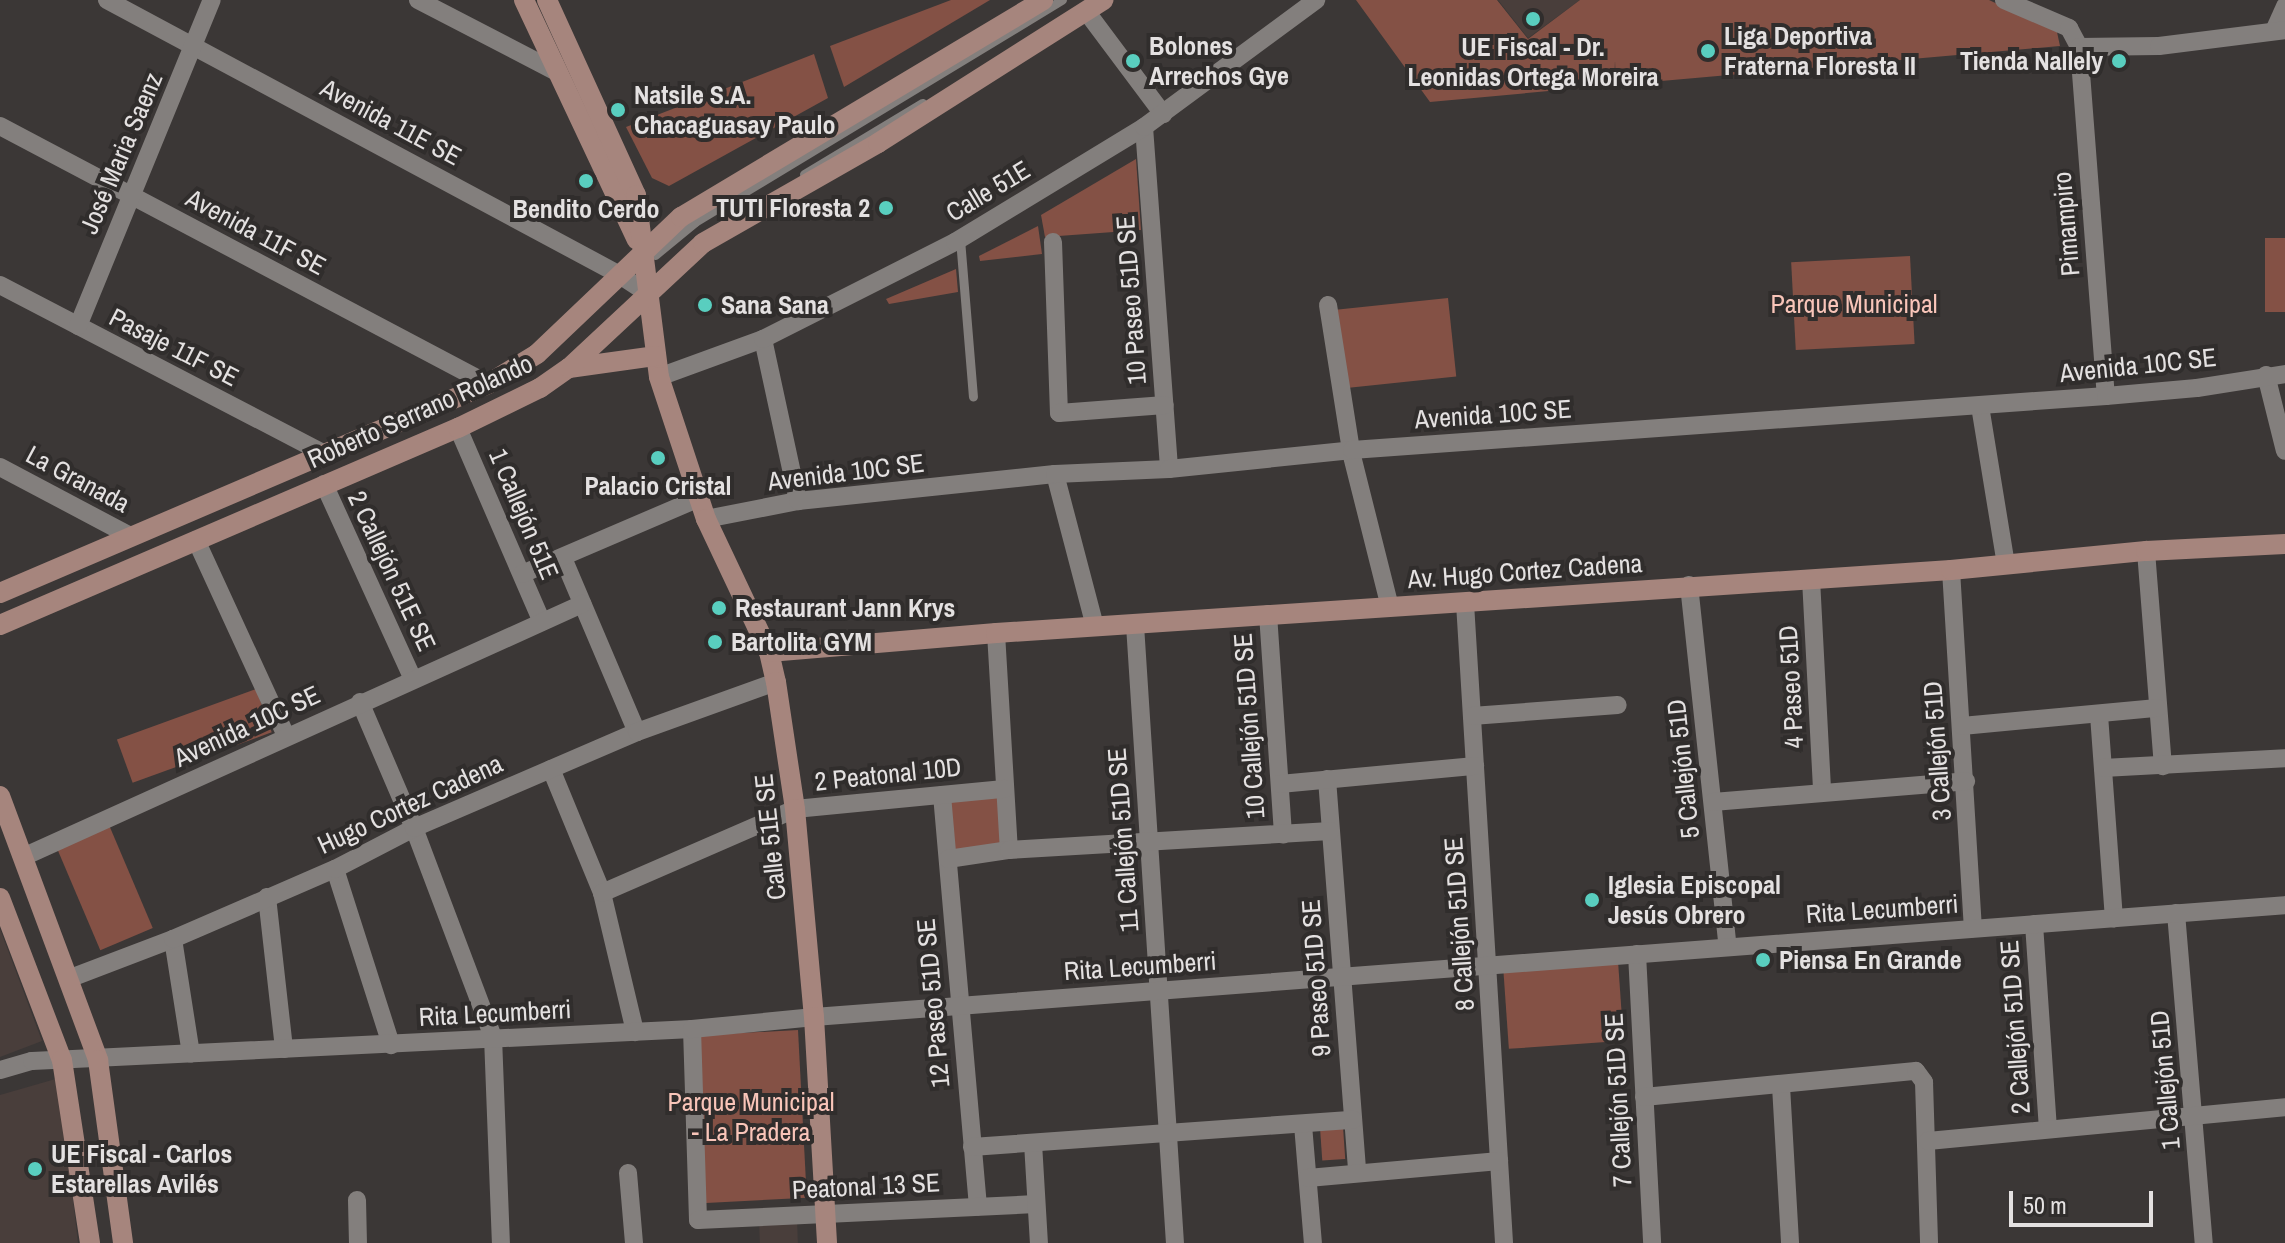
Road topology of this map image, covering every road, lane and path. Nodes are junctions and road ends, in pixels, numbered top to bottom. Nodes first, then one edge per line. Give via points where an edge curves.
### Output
1 (107, 0) edge
2 (212, 0) edge
3 (418, 0) edge
4 (524, 0) edge
5 (547, 0) edge
6 (1043, 0) edge
7 (1062, 0) edge
8 (1316, 0) edge
9 (2004, 0) edge
10 (1093, 4) edge
11 (2285, 6) edge
12 (2279, 31) edge
13 (194, 46) junction
14 (2079, 47) junction
15 (559, 73) junction
16 (1163, 114) junction
17 (0, 126) edge
18 (1144, 127) junction
19 (131, 196) junction
20 (960, 239) junction
21 (1053, 242) dead end
22 (639, 276) junction
23 (0, 285) edge
24 (1328, 305) dead end
25 (78, 326) junction
26 (763, 339) junction
27 (658, 366) junction
28 (569, 368) junction
29 (2276, 374) edge
30 (488, 384) junction
31 (973, 396) dead end
32 (2106, 396) junction
33 (1165, 405) junction
34 (1980, 406) junction
35 (458, 428) junction
36 (1352, 450) junction
37 (2285, 451) edge
38 (324, 454) junction
39 (0, 467) edge
40 (1169, 469) junction
41 (1055, 474) junction
42 (324, 484) junction
43 (699, 498) junction
44 (798, 501) junction
45 (706, 519) junction
46 (132, 537) junction
47 (196, 540) junction
48 (2285, 544) edge
49 (2146, 551) junction
50 (563, 558) junction
51 (2006, 565) junction
52 (1951, 570) junction
53 (522, 574) junction
54 (1811, 579) junction
55 (1689, 585) junction
56 (0, 593) edge
57 (0, 603) edge
58 (1465, 603) junction
59 (582, 604) junction
60 (1390, 607) junction
61 (1268, 614) junction
62 (0, 618) edge
63 (542, 622) junction
64 (0, 625) edge
65 (1135, 625) junction
66 (1095, 626) junction
67 (996, 633) junction
68 (769, 652) junction
69 (413, 679) junction
70 (776, 682) junction
71 (360, 702) junction
72 (1618, 705) dead end
73 (2157, 708) junction
74 (2099, 715) junction
75 (1472, 716) junction
76 (1962, 726) junction
77 (637, 732) junction
78 (286, 736) junction
79 (2285, 758) edge
80 (1475, 766) junction
81 (2163, 766) junction
82 (2103, 768) junction
83 (551, 769) junction
84 (1327, 779) junction
85 (1966, 781) junction
86 (1280, 784) junction
87 (1004, 789) junction
88 (1822, 792) junction
89 (942, 795) junction
90 (0, 796) edge
91 (1713, 802) junction
92 (795, 809) junction
93 (414, 828) junction
94 (1330, 831) junction
95 (1283, 834) junction
96 (1149, 842) junction
97 (1009, 850) junction
98 (23, 857) junction
99 (948, 859) junction
100 (335, 869) junction
101 (602, 893) junction
102 (267, 897) junction
103 (0, 898) edge
104 (2285, 905) edge
105 (2176, 913) junction
106 (2114, 918) junction
107 (2034, 924) junction
108 (1973, 928) junction
109 (173, 939) junction
110 (1728, 947) junction
111 (1637, 954) junction
112 (1487, 966) junction
113 (1342, 977) junction
114 (68, 979) junction
115 (1159, 991) junction
116 (959, 1006) junction
117 (814, 1017) junction
118 (692, 1029) junction
119 (635, 1032) junction
120 (493, 1037) junction
121 (391, 1045) junction
122 (284, 1049) junction
123 (191, 1054) junction
124 (62, 1060) junction
125 (98, 1060) junction
126 (0, 1070) edge
127 (1781, 1086) junction
128 (1644, 1097) junction
129 (2285, 1107) edge
130 (2194, 1114) junction
131 (1353, 1120) junction
132 (1303, 1125) junction
133 (2048, 1128) junction
134 (1168, 1133) junction
135 (1928, 1141) junction
136 (1033, 1143) junction
137 (972, 1147) junction
138 (1499, 1161) junction
139 (628, 1173) dead end
140 (1357, 1173) junction
141 (1308, 1178) junction
142 (357, 1200) dead end
143 (1036, 1204) junction
144 (978, 1206) junction
145 (825, 1214) junction
146 (90, 1243) edge
147 (123, 1243) edge
148 (358, 1243) edge
149 (501, 1243) edge
150 (634, 1243) edge
151 (827, 1243) edge
152 (1039, 1243) edge
153 (1175, 1243) edge
154 (1313, 1243) edge
155 (1504, 1243) edge
156 (1652, 1243) edge
157 (1790, 1243) edge
158 (1929, 1243) edge
159 (2204, 1243) edge

1 - 13 street, Avenida 11E SE
2 - 13 street, José Maria Saenz
3 - 15 street
4 - 15 street
5 - 22 street, Calle 51E SE via 636,195
6 - 22 street, Roberto Serrano Rolando via 681,217
7 - 22 lane, Roberto Serrano Rolando via 695,222
8 - 16 street, Calle 51E
9 - 14 street via 2069,28
10 - 16 street
10 - 22 street, Roberto Serrano Rolando via 878,143
11 - 12 street
12 - 14 street via 2159,46
13 - 19 street, José Maria Saenz
13 - 22 street, Avenida 11E SE
14 - 32 street, Pimampiro
15 - 22 street via 617,203
16 - 18 street, Calle 51E
17 - 19 street, Avenida 11F SE
18 - 20 street, Calle 51E
18 - 33 street, 10 Paseo 51D SE
19 - 25 street, José Maria Saenz
19 - 30 street, Avenida 11F SE
20 - 26 street, Calle 51E
20 - 31 lane
21 - 33 street via 1059,413
22 - 27 street, Calle 51E SE
22 - 28 street, Roberto Serrano Rolando
22 - 30 street, Roberto Serrano Rolando via 537,354
22 - 57 lane, Roberto Serrano Rolando via 540,359 489,390
22 - 62 lane, Roberto Serrano Rolando via 569,360 538,382
23 - 25 street, Pasaje 11F SE
24 - 36 street
25 - 38 street, Pasaje 11F SE
26 - 27 street, Calle 51E
26 - 44 street
27 - 28 street
27 - 43 street, Calle 51E SE
28 - 35 street, Roberto Serrano Rolando
29 - 32 street, Avenida 10C SE
29 - 37 street
30 - 38 street, Roberto Serrano Rolando
32 - 34 street, Avenida 10C SE
33 - 40 street, 10 Paseo 51D SE
34 - 36 street, Avenida 10C SE
34 - 51 street
35 - 42 street, Roberto Serrano Rolando
35 - 53 street, 1 Callejón 51E
36 - 40 street, Avenida 10C SE
36 - 60 street
38 - 46 street, Roberto Serrano Rolando
39 - 46 street, La Granada
40 - 41 street, Avenida 10C SE
41 - 44 street, Avenida 10C SE
41 - 66 street
42 - 47 street, Roberto Serrano Rolando
42 - 69 street, 2 Callejón 51E SE
43 - 45 street, Calle 51E SE
43 - 50 street
44 - 45 street, Avenida 10C SE
45 - 68 street, Calle 51E SE
46 - 56 street, Roberto Serrano Rolando
47 - 64 street, Roberto Serrano Rolando
47 - 78 street
48 - 49 street, Av. Hugo Cortez Cadena
49 - 51 street, Av. Hugo Cortez Cadena
49 - 73 street
50 - 53 street
50 - 59 street, 1 Callejón 51E
51 - 52 street, Av. Hugo Cortez Cadena
52 - 54 street, Av. Hugo Cortez Cadena
52 - 76 street, 3 Callejón 51D
53 - 63 street, 1 Callejón 51E
54 - 55 street, Av. Hugo Cortez Cadena
54 - 88 street, 4 Paseo 51D
55 - 58 street, Av. Hugo Cortez Cadena
55 - 91 street, 5 Callejón 51D
58 - 60 street, Av. Hugo Cortez Cadena
58 - 75 street, 8 Callejón 51D SE
59 - 63 street, Avenida 10C SE
59 - 77 street, 1 Callejón 51E
60 - 61 street, Av. Hugo Cortez Cadena
61 - 65 street, Av. Hugo Cortez Cadena
61 - 86 street, 10 Callejón 51D SE
63 - 69 street, Avenida 10C SE
65 - 66 street, Av. Hugo Cortez Cadena
65 - 96 street, 11 Callejón 51D SE
66 - 67 street, Av. Hugo Cortez Cadena
67 - 68 street, Av. Hugo Cortez Cadena
67 - 87 street
68 - 70 street, Calle 51E SE
69 - 71 street, Avenida 10C SE
70 - 77 street, Hugo Cortez Cadena
70 - 92 street, Calle 51E SE
71 - 78 street, Avenida 10C SE
71 - 93 street
72 - 75 street
73 - 74 street
73 - 81 street
74 - 76 street
74 - 82 street
75 - 80 street, 8 Callejón 51D SE
76 - 85 street, 3 Callejón 51D
77 - 83 street, Hugo Cortez Cadena
78 - 98 street, Avenida 10C SE
79 - 81 street
80 - 84 street
80 - 112 street, 8 Callejón 51D SE
81 - 82 street
82 - 106 street
83 - 93 street, Hugo Cortez Cadena
83 - 101 street
84 - 86 street
84 - 94 street, 9 Paseo 51D SE
85 - 88 street
85 - 108 street, 3 Callejón 51D
86 - 95 street, 10 Callejón 51D SE
87 - 89 street, 2 Peatonal 10D
87 - 97 street
88 - 91 street
89 - 92 street, 2 Peatonal 10D
89 - 99 street, 12 Paseo 51D SE
90 - 98 street
91 - 110 street, 5 Callejón 51D
92 - 101 street, 2 Peatonal 10D
92 - 117 street, Calle 51E SE
93 - 100 street, Hugo Cortez Cadena
93 - 120 street
94 - 95 street
94 - 113 street, 9 Paseo 51D SE
95 - 96 street
96 - 97 street
96 - 115 street, 11 Callejón 51D SE
97 - 99 street
98 - 114 street
99 - 116 street, 12 Paseo 51D SE
100 - 102 street, Hugo Cortez Cadena
100 - 121 street
101 - 119 street
102 - 109 street, Hugo Cortez Cadena
102 - 122 street
103 - 124 street
104 - 105 street, Rita Lecumberri
105 - 106 street, Rita Lecumberri
105 - 130 street, 1 Callejón 51D
106 - 107 street, Rita Lecumberri
107 - 108 street, Rita Lecumberri
107 - 133 street, 2 Callejón 51D SE
108 - 110 street, Rita Lecumberri
109 - 114 street, Hugo Cortez Cadena
109 - 123 street
110 - 111 street, Rita Lecumberri
111 - 112 street, Rita Lecumberri
111 - 128 street, 7 Callejón 51D SE
112 - 113 street, Rita Lecumberri
112 - 138 street, 8 Callejón 51D SE
113 - 115 street, Rita Lecumberri
113 - 131 street, 9 Paseo 51D SE
114 - 125 street
115 - 116 street, Rita Lecumberri
115 - 134 street, 11 Callejón 51D SE
116 - 117 street, Rita Lecumberri
116 - 137 street, 12 Paseo 51D SE
117 - 118 street, Rita Lecumberri
117 - 145 street
118 - 119 street, Rita Lecumberri
118 - 145 street, Peatonal 13 SE via 698,1220
119 - 120 street, Rita Lecumberri
120 - 121 street, Rita Lecumberri
120 - 149 street
121 - 122 street, Rita Lecumberri
122 - 123 street, Rita Lecumberri
123 - 125 street, Rita Lecumberri
124 - 125 street, Rita Lecumberri
124 - 126 street, Rita Lecumberri
124 - 146 street
125 - 147 street
127 - 128 street
127 - 135 street via 1912,1069 1924,1082
127 - 157 street
128 - 156 street, 7 Callejón 51D SE
129 - 130 street
130 - 133 street
130 - 159 street, 1 Callejón 51D
131 - 132 street
131 - 140 street, 9 Paseo 51D SE
132 - 134 street
132 - 141 street
133 - 135 street
134 - 136 street
134 - 153 street, 11 Callejón 51D SE
135 - 158 street
136 - 137 street
136 - 143 street
137 - 144 street, 12 Paseo 51D SE
138 - 140 street
138 - 155 street, 8 Callejón 51D SE
139 - 150 street
140 - 141 street
141 - 154 street
142 - 148 street
143 - 144 street, Peatonal 13 SE
143 - 152 street
144 - 145 street, Peatonal 13 SE
145 - 151 street

